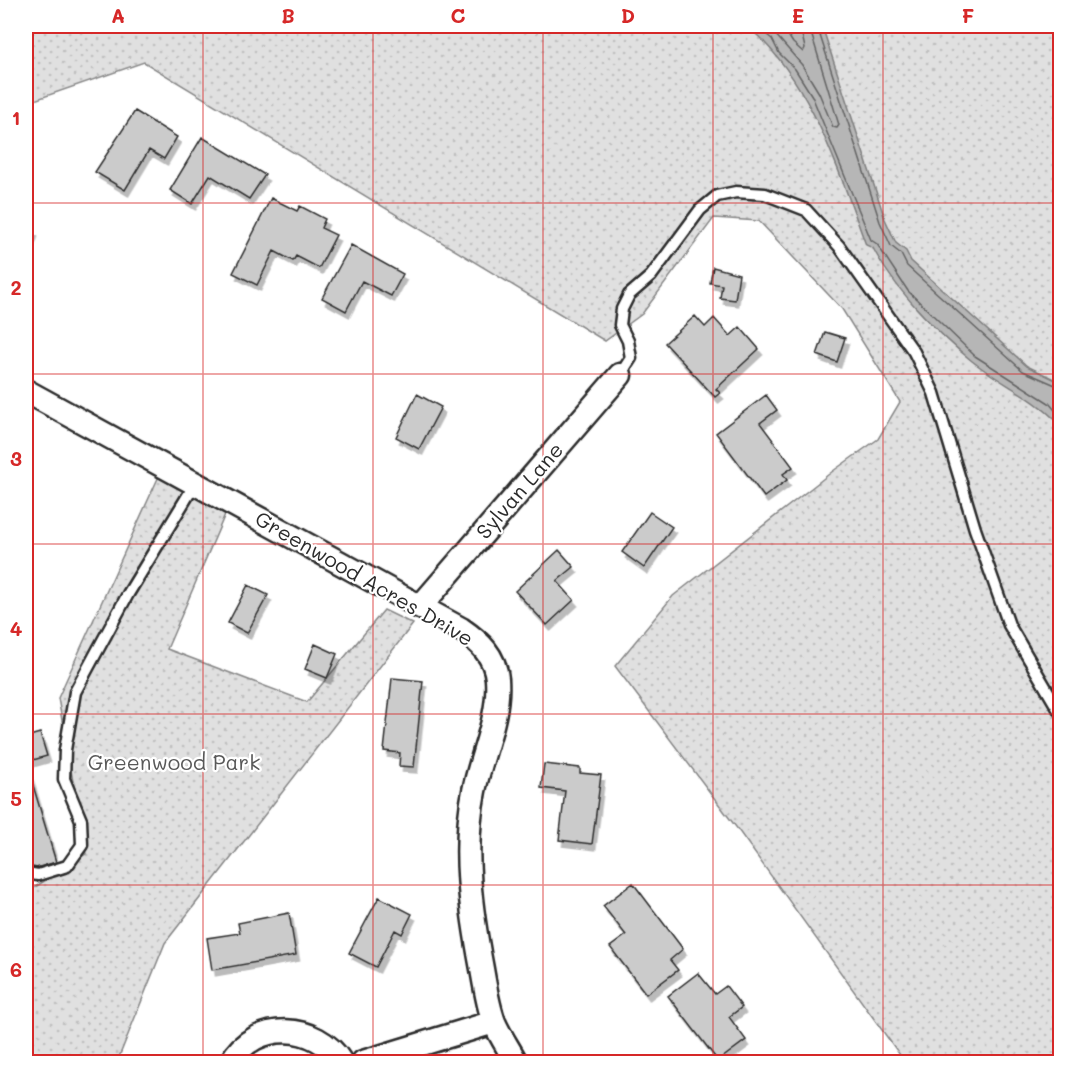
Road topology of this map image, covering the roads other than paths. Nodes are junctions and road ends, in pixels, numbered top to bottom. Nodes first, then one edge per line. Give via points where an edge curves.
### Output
1 (620, 375) joint
2 (26, 391) edge
3 (195, 484) junction
4 (420, 607) junction
5 (1060, 712) edge
6 (26, 873) edge
7 (494, 1022) junction
8 (231, 1062) edge
9 (341, 1062) edge
10 (363, 1062) edge
11 (516, 1062) edge

1 - 4 street, Sylvan Lane
1 - 5 lane via 631,358 620,325 622,309 700,210 717,196 736,192 765,194 806,210 839,246 914,352 934,393 1009,625
2 - 3 street, Greenwood Acres Drive
3 - 4 street, Greenwood Acres Drive
3 - 6 lane via 128,594 75,692 64,778 81,820 82,845 67,866 38,875
4 - 7 street, Greenwood Acres Drive via 477,640 493,662 497,677 495,714 474,791 468,857 472,918
7 - 10 street
7 - 11 street, Greenwood Acres Drive
8 - 9 street via 244,1046 259,1037 275,1031 292,1031 323,1042

